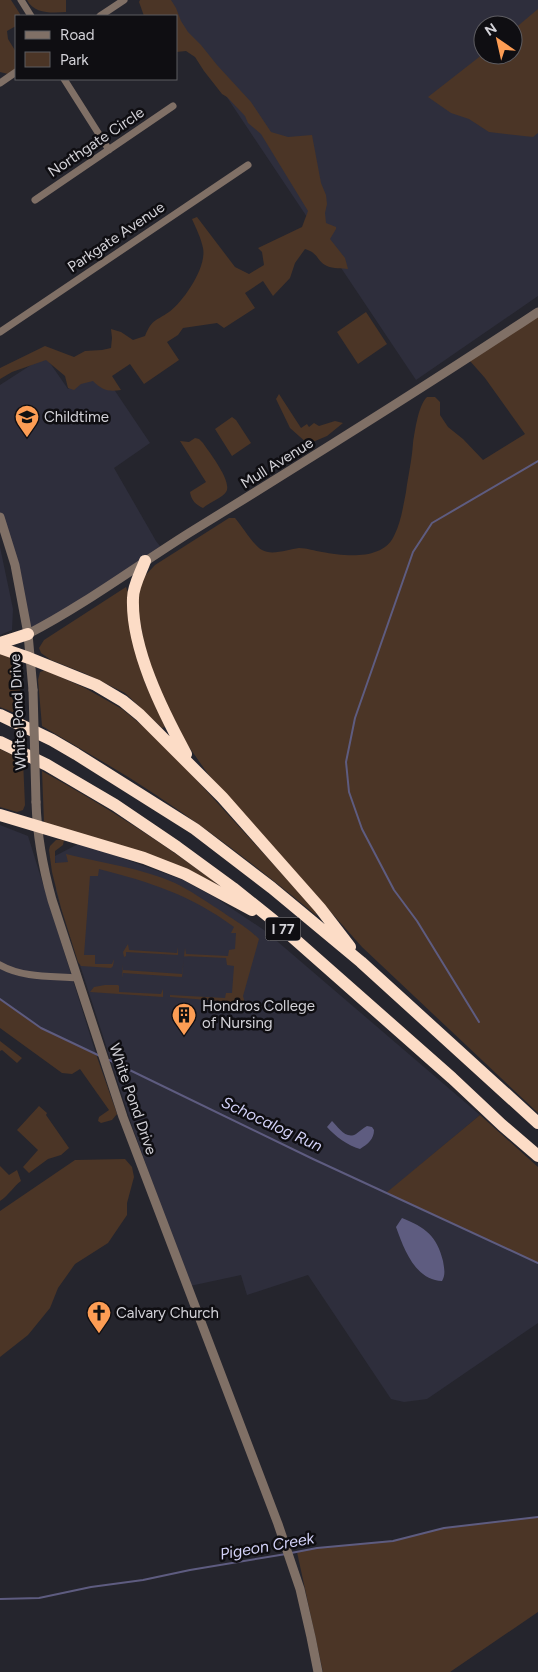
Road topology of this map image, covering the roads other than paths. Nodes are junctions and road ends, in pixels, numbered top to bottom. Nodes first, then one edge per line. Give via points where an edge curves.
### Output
1 (21, 0) edge
2 (124, 0) edge
3 (31, 15) edge
4 (102, 15) edge
5 (15, 73) edge
6 (65, 80) edge
7 (0, 83) edge
8 (173, 106) dead end
9 (109, 150) junction
10 (248, 165) dead end
11 (35, 200) dead end
12 (538, 312) edge
13 (0, 332) edge
14 (0, 517) edge
15 (145, 561) junction
16 (28, 634) junction
17 (0, 643) edge
18 (0, 648) edge
19 (29, 658) junction
20 (0, 715) edge
21 (0, 742) edge
22 (193, 767) junction
23 (0, 815) edge
24 (36, 826) junction
25 (273, 920) junction
26 (360, 962) junction
27 (0, 965) edge
28 (78, 978) junction
29 (538, 1123) edge
30 (538, 1156) edge
31 (318, 1672) edge

1 - 3 street
2 - 4 street
5 - 7 street
6 - 9 street
8 - 9 street, Northgate Circle
9 - 11 street, Northgate Circle
10 - 13 street, Parkgate Avenue
12 - 15 street, Mull Avenue via 388,410
14 - 16 street, White Pond Drive via 16,565
15 - 16 street, Mull Avenue
15 - 22 highway via 133,596 136,636 168,721
16 - 17 highway
16 - 19 street, White Pond Drive
18 - 19 highway
19 - 22 highway via 96,685 123,701
19 - 24 street, White Pond Drive, bridge via 33,690
20 - 26 highway, I 77 via 76,754 195,829
21 - 25 highway, I 77 via 47,765 142,823
22 - 26 highway via 335,925
23 - 24 highway
24 - 25 highway via 170,868
24 - 28 street, White Pond Drive via 52,900
25 - 30 highway, I 77
26 - 29 highway, I 77
27 - 28 street via 30,975
28 - 31 street, White Pond Drive via 123,1118 278,1524 300,1589

